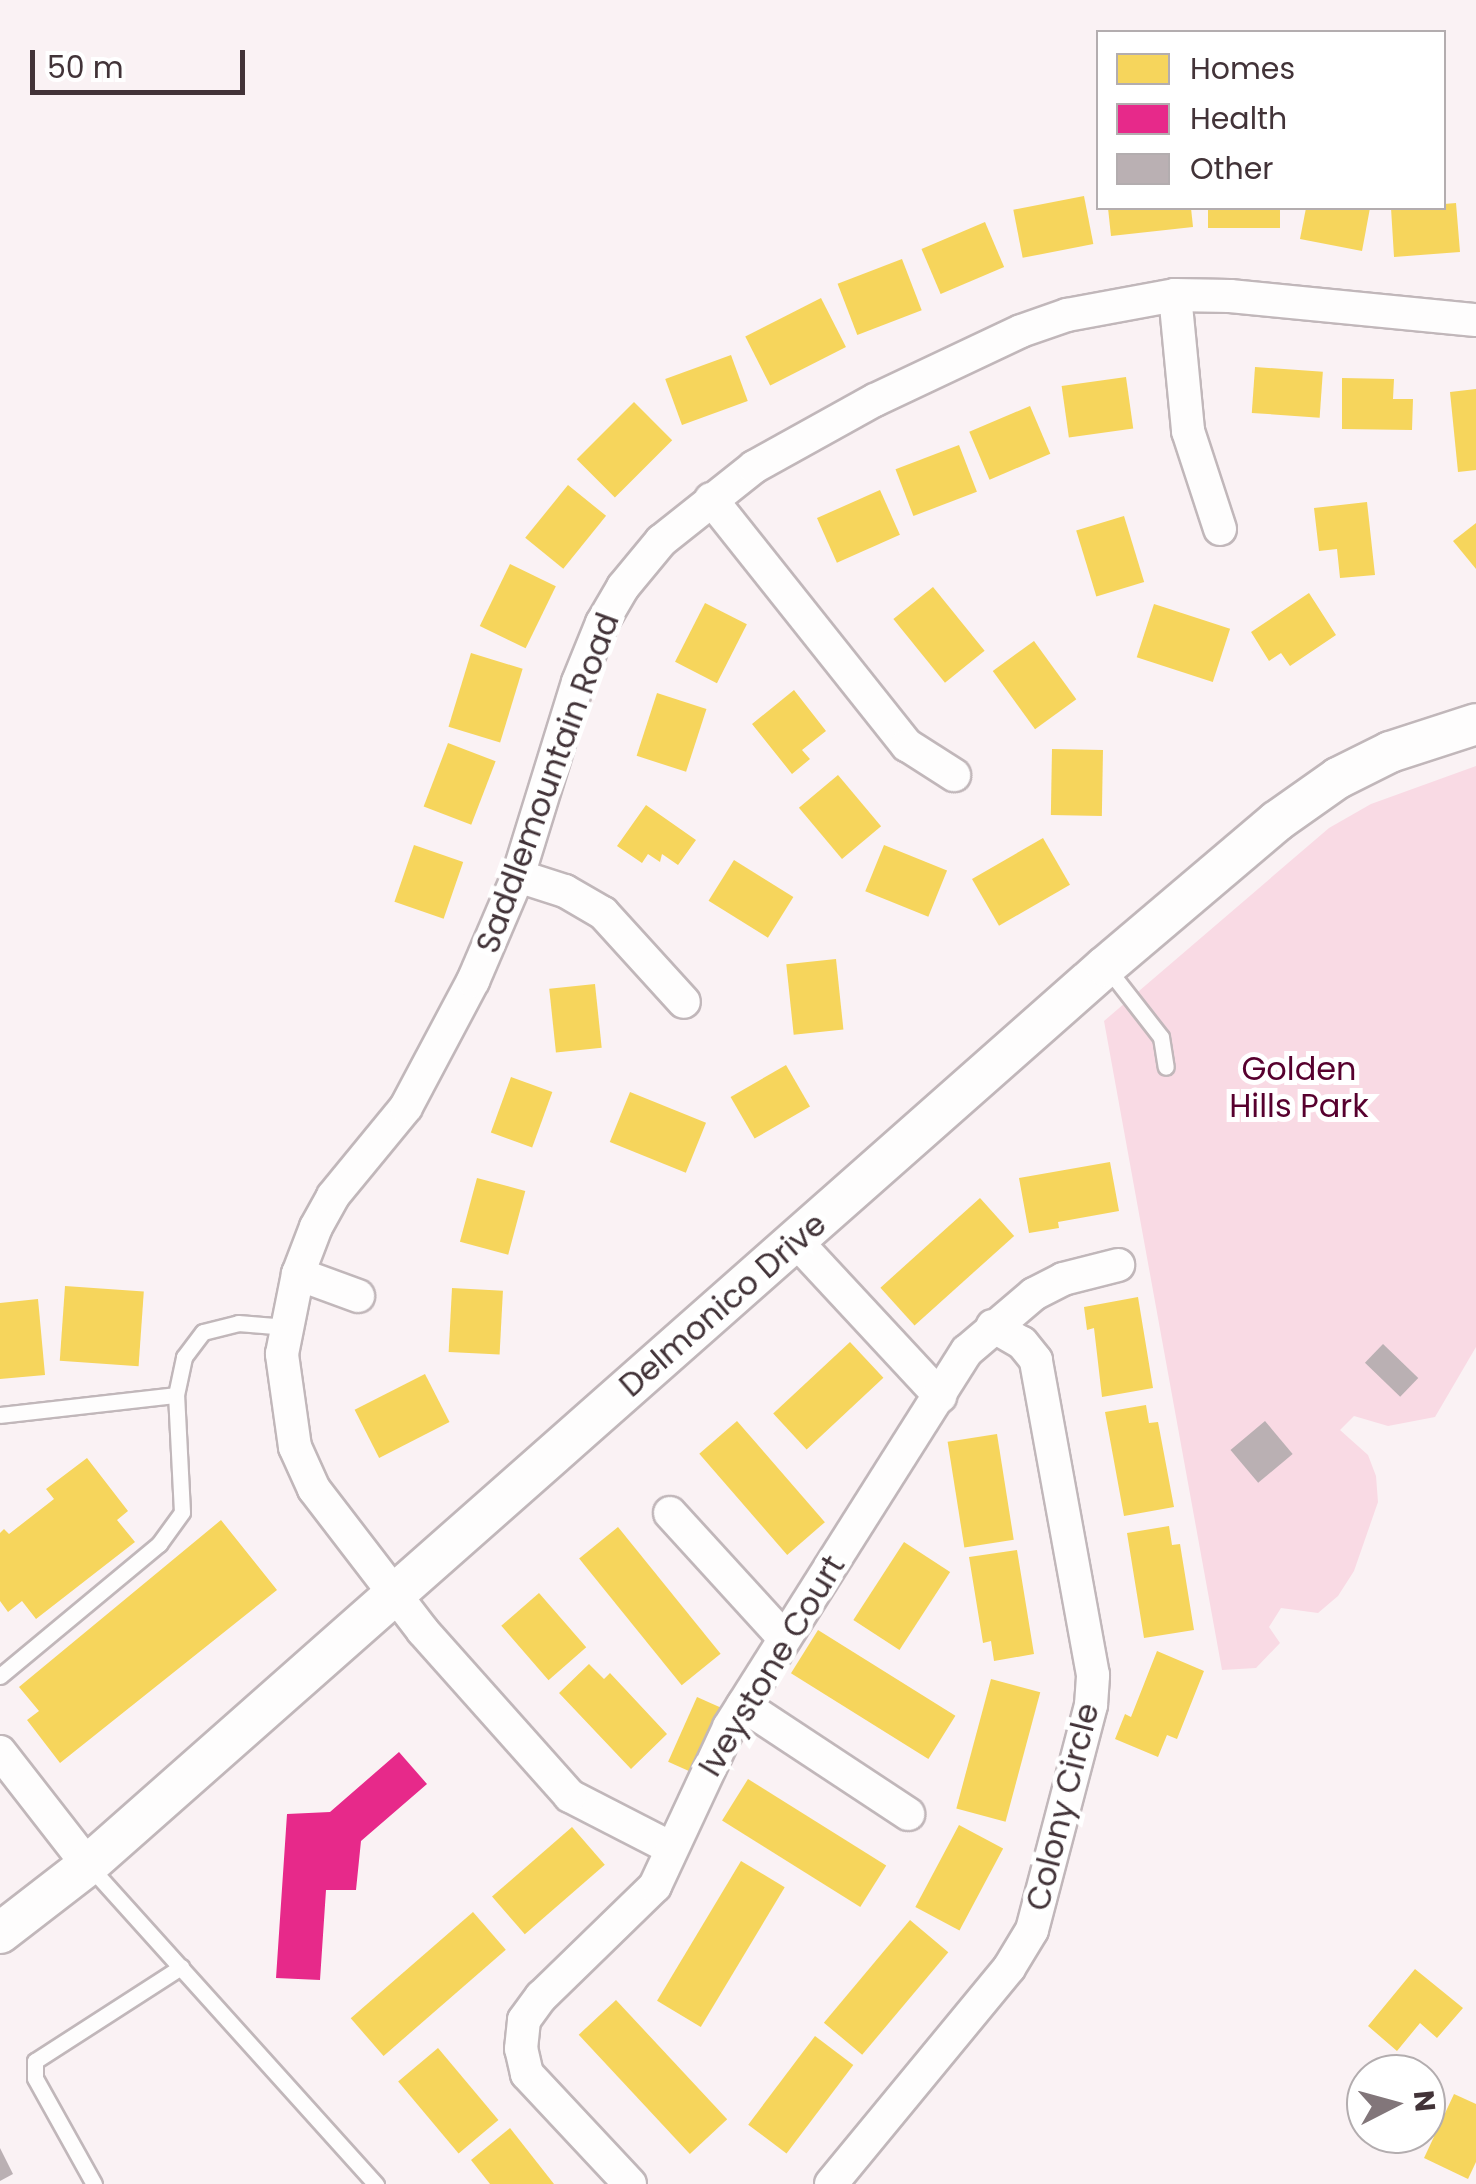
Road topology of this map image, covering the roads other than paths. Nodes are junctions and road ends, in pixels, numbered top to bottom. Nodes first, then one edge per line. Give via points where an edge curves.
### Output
1 (1175, 295) junction
2 (1476, 320) edge
3 (711, 500) junction
4 (1220, 529) dead end
5 (1476, 724) edge
6 (954, 774) dead end
7 (518, 876) junction
8 (1106, 966) junction
9 (684, 1002) dead end
10 (1166, 1067) dead end
11 (796, 1241) junction
12 (1118, 1266) dead end
13 (298, 1274) junction
14 (358, 1296) dead end
15 (992, 1326) junction
16 (286, 1328) junction
17 (176, 1396) junction
18 (940, 1396) junction
19 (0, 1415) edge
20 (670, 1513) dead end
21 (395, 1593) junction
22 (784, 1638) junction
23 (0, 1676) edge
24 (742, 1705) junction
25 (0, 1752) edge
26 (908, 1814) dead end
27 (672, 1848) junction
28 (88, 1865) junction
29 (0, 1933) edge
30 (181, 1967) junction
31 (94, 2184) edge
32 (376, 2184) edge
33 (630, 2184) edge
34 (830, 2184) edge

1 - 2 street, Saddlemountain Road
1 - 3 street, Saddlemountain Road via 1067,314 1020,331 754,466
1 - 4 street via 1188,431
3 - 6 street via 907,745
3 - 7 street, Saddlemountain Road via 661,541 602,623
5 - 8 street, Delmonico Drive via 1338,778
7 - 9 street via 565,891 603,913
7 - 13 street, Saddlemountain Road via 440,1047 406,1107 334,1196
8 - 10 lane via 1161,1037
8 - 11 street, Delmonico Drive
11 - 18 street
11 - 21 street, Delmonico Drive
12 - 15 street, Iveystone Court via 1049,1286
13 - 14 street
13 - 16 street, Saddlemountain Road
15 - 18 street, Iveystone Court via 967,1351
15 - 34 street, Colony Circle via 1036,1360 1093,1675 1092,1705 1032,1930 1009,1968
16 - 17 lane via 238,1323 203,1332 184,1357
16 - 21 street, Saddlemountain Road via 285,1403 295,1447 314,1489
17 - 19 lane
17 - 23 lane via 182,1512 159,1544
18 - 22 street, Iveystone Court
20 - 22 street
21 - 27 street via 570,1796
21 - 28 street, Delmonico Drive
22 - 24 street, Iveystone Court
24 - 26 street
24 - 27 street, Iveystone Court
25 - 28 street
27 - 33 street via 656,1886 541,1997 524,2020 520,2049 527,2074
28 - 29 street, Delmonico Drive
28 - 30 lane
30 - 31 lane via 35,2062 35,2078
30 - 32 lane

